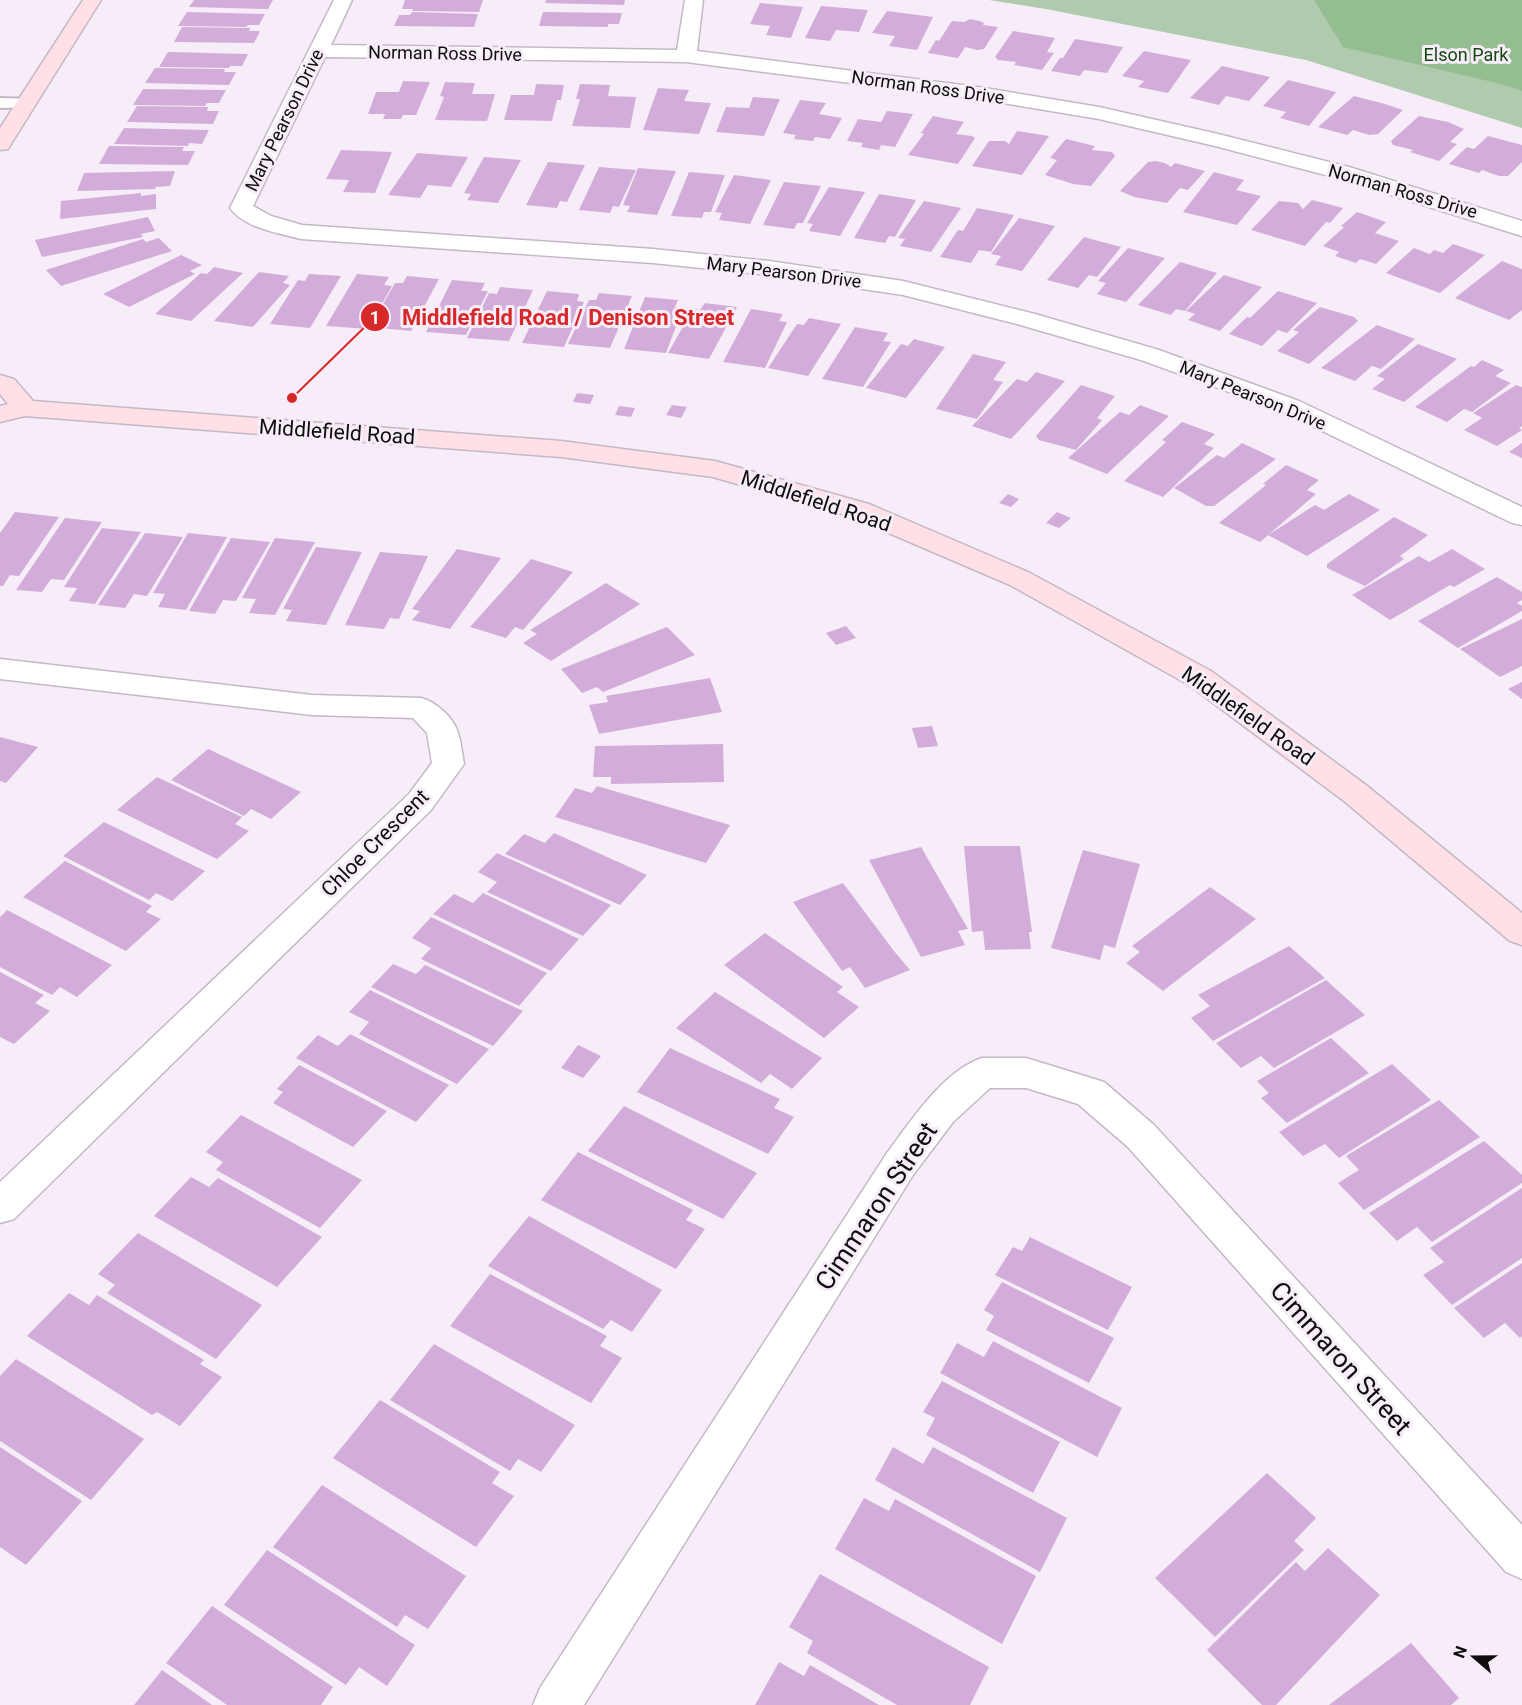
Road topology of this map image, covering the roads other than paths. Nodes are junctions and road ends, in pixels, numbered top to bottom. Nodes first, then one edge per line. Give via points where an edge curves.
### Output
1 (92, 0) edge
2 (343, 0) edge
3 (694, 0) edge
4 (319, 51) junction
5 (686, 56) junction
6 (0, 102) edge
7 (26, 103) junction
8 (0, 144) edge
9 (1522, 229) edge
10 (0, 383) edge
11 (13, 411) edge
12 (1522, 517) edge
13 (0, 669) edge
14 (1522, 932) edge
15 (0, 1208) edge
16 (1522, 1557) edge
17 (557, 1705) edge

1 - 7 main road
2 - 4 street, Mary Pearson Drive
3 - 5 street
4 - 5 street, Norman Ross Drive
4 - 12 street, Mary Pearson Drive via 241,208 264,221 301,232 653,256 903,288 1026,318 1139,352 1290,406
5 - 9 street, Norman Ross Drive via 974,92 1099,113 1341,172
6 - 7 lane
7 - 8 main road
10 - 11 main road, Middlefield Road via 5,384
11 - 14 main road, Middlefield Road via 561,449 715,469 859,510 1020,579 1200,678 1355,793
13 - 15 street, Chloe Crescent via 312,705 421,708 442,730 448,764 420,802
16 - 17 street, Cimmaron Street via 1141,1136 1091,1093 1026,1073 982,1073 940,1111 900,1164

